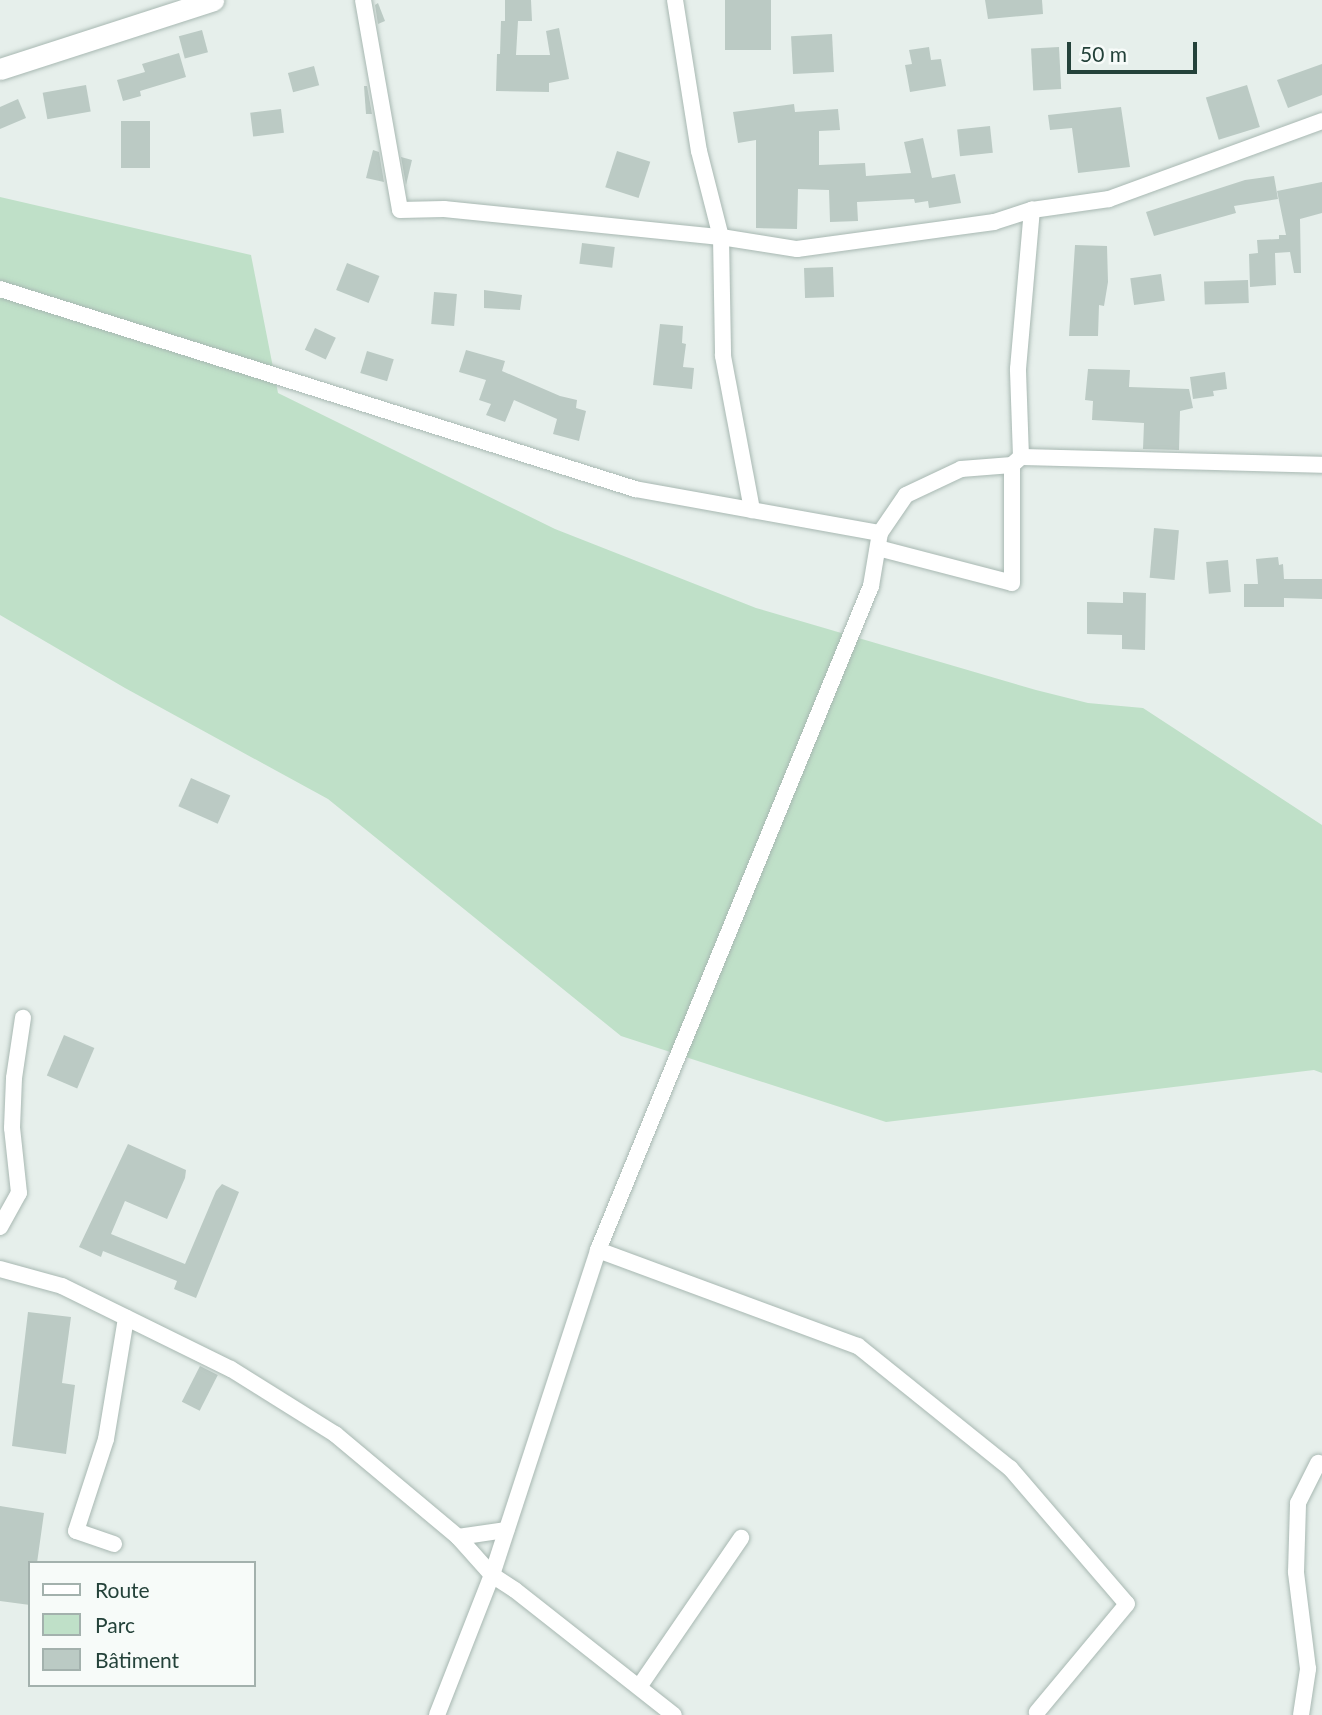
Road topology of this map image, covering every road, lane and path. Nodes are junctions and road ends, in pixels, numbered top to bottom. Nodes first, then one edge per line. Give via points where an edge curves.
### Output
1 (213, 0) edge
2 (363, 0) edge
3 (675, 0) edge
4 (0, 69) edge
5 (1322, 121) edge
6 (1032, 210) junction
7 (721, 237) junction
8 (0, 289) edge
9 (1016, 461) junction
10 (1322, 465) edge
11 (752, 510) junction
12 (879, 540) junction
13 (23, 1018) dead end
14 (0, 1227) edge
15 (598, 1250) junction
16 (0, 1269) edge
17 (126, 1318) junction
18 (1318, 1463) dead end
19 (506, 1530) junction
20 (458, 1537) junction
21 (741, 1538) dead end
22 (114, 1544) dead end
23 (492, 1575) junction
24 (639, 1687) junction
25 (1037, 1712) dead end
26 (672, 1714) edge
27 (437, 1715) edge
28 (1301, 1715) edge

1 - 4 street
2 - 7 street via 400,210 444,209
3 - 7 street via 699,151
5 - 6 street via 1108,199
6 - 7 street via 994,222 797,249
6 - 9 street via 1018,369
7 - 11 street via 723,356
8 - 11 street via 635,489
9 - 10 street
9 - 12 street via 961,469 906,495
9 - 12 street via 1012,583
11 - 12 street
12 - 15 street via 871,586
13 - 14 street via 13,1078 12,1128 19,1193
15 - 19 street
15 - 25 street via 858,1346 1010,1468 1127,1604
16 - 17 street via 62,1286
17 - 20 street via 231,1369 335,1434
17 - 22 street via 106,1439 76,1531
18 - 28 street via 1298,1503 1296,1572 1308,1669
19 - 20 street
19 - 23 street
20 - 23 street
21 - 24 street
23 - 24 street
23 - 27 street
24 - 26 street

